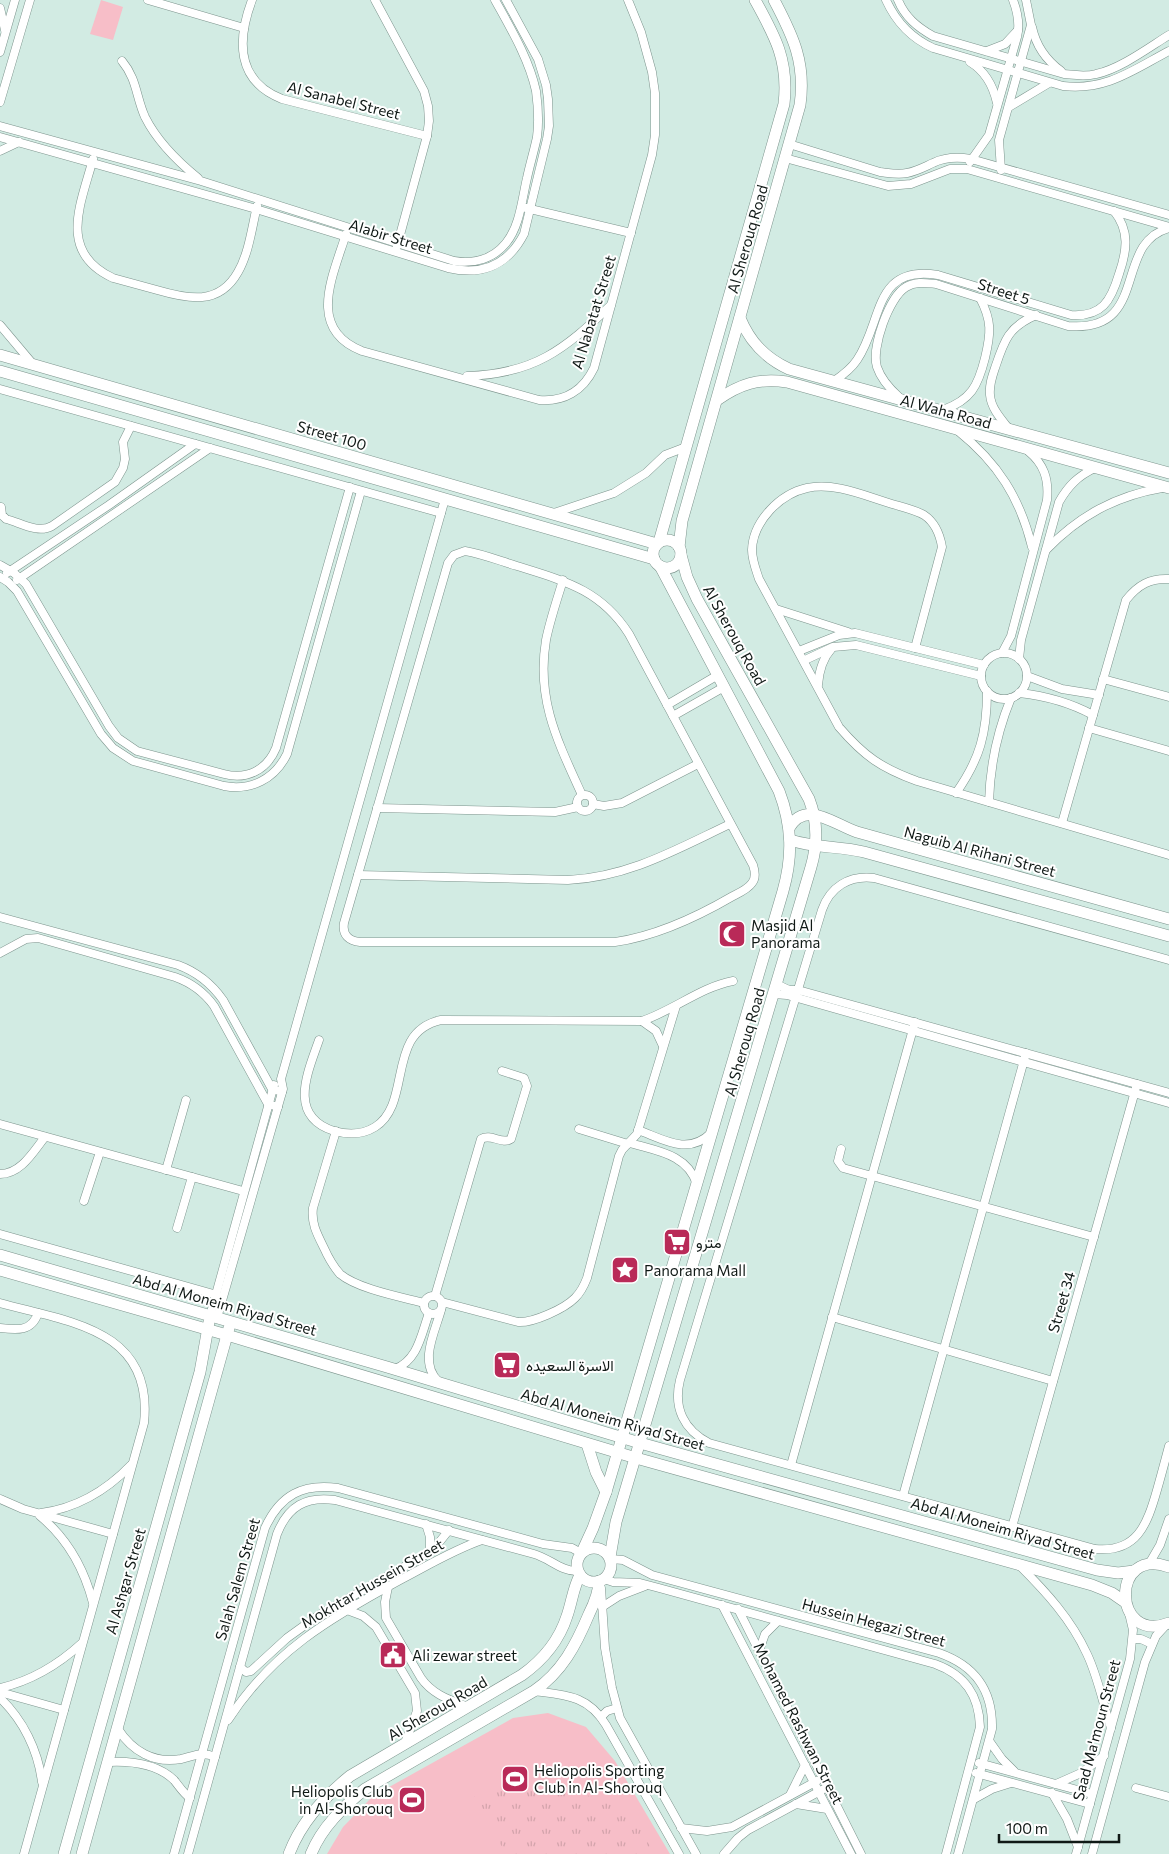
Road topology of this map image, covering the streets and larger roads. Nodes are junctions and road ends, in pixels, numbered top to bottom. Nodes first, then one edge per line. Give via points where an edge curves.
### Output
1 (15, 0) edge
2 (30, 0) edge
3 (148, 0) edge
4 (252, 0) edge
5 (375, 0) edge
6 (506, 0) edge
7 (628, 0) edge
8 (755, 0) edge
9 (774, 0) edge
10 (886, 0) edge
11 (898, 0) edge
12 (1013, 0) edge
13 (1026, 0) edge
14 (498, 1) edge
15 (0, 8) edge
16 (1032, 25) junction
17 (244, 28) junction
18 (1019, 28) junction
19 (6, 32) junction
20 (1169, 35) edge
21 (985, 51) junction
22 (1169, 51) edge
23 (0, 52) edge
24 (961, 57) junction
25 (1011, 58) junction
26 (122, 61) dead end
27 (1021, 61) junction
28 (1008, 70) junction
29 (1018, 74) junction
30 (1064, 74) junction
31 (1049, 82) junction
32 (0, 102) edge
33 (998, 104) junction
34 (1009, 107) junction
35 (0, 126) edge
36 (427, 136) junction
37 (0, 137) edge
38 (19, 142) junction
39 (789, 144) junction
40 (0, 151) edge
41 (96, 152) junction
42 (785, 158) junction
43 (971, 159) junction
44 (92, 162) junction
45 (1001, 168) junction
46 (967, 169) junction
47 (999, 178) junction
48 (201, 181) junction
49 (259, 199) junction
50 (520, 206) junction
51 (256, 209) junction
52 (531, 209) junction
53 (1114, 211) junction
54 (1169, 215) edge
55 (348, 227) junction
56 (1169, 228) edge
57 (631, 233) junction
58 (345, 236) junction
59 (1126, 239) junction
60 (398, 243) junction
61 (1143, 246) junction
62 (396, 252) junction
63 (972, 285) junction
64 (970, 294) junction
65 (980, 298) junction
66 (612, 304) junction
67 (1061, 312) junction
68 (1036, 316) junction
69 (740, 318) junction
70 (1057, 322) junction
71 (0, 325) edge
72 (863, 349) junction
73 (875, 352) junction
74 (0, 355) edge
75 (34, 365) junction
76 (0, 371) edge
77 (802, 373) junction
78 (460, 377) junction
79 (834, 381) junction
80 (799, 386) junction
81 (0, 389) edge
82 (901, 399) junction
83 (717, 400) junction
84 (930, 407) junction
85 (943, 410) junction
86 (926, 421) junction
87 (131, 426) junction
88 (954, 429) junction
89 (1009, 429) junction
90 (1035, 436) junction
91 (195, 444) junction
92 (686, 447) junction
93 (210, 448) junction
94 (1028, 449) junction
95 (1169, 464) edge
96 (1095, 468) junction
97 (1151, 468) junction
98 (1169, 473) edge
99 (350, 487) junction
100 (1168, 488) edge
101 (361, 491) junction
102 (100, 494) junction
103 (445, 499) junction
104 (108, 505) junction
105 (1, 507) edge
106 (115, 513) junction
107 (441, 513) junction
108 (551, 514) junction
109 (65, 518) junction
110 (72, 530) junction
111 (658, 543) junction
112 (680, 551) junction
113 (1032, 553) junction
114 (1044, 555) junction
115 (657, 562) junction
116 (0, 565) edge
117 (11, 570) junction
118 (1, 577) edge
119 (20, 577) junction
120 (1169, 579) edge
121 (563, 580) junction
122 (11, 584) junction
123 (776, 609) junction
124 (313, 621) junction
125 (323, 624) junction
126 (855, 633) junction
127 (833, 647) junction
128 (915, 648) junction
129 (799, 651) junction
130 (1002, 653) junction
131 (1019, 659) junction
132 (804, 660) junction
133 (984, 665) junction
134 (718, 675) junction
135 (981, 676) junction
136 (1027, 676) junction
137 (1103, 679) junction
138 (724, 687) junction
139 (818, 687) junction
140 (987, 691) junction
141 (1019, 693) junction
142 (1099, 695) junction
143 (1169, 697) edge
144 (1011, 698) junction
145 (666, 705) junction
146 (1093, 715) junction
147 (672, 716) junction
148 (1089, 728) junction
149 (1169, 751) edge
150 (698, 764) junction
151 (956, 793) junction
152 (582, 795) junction
153 (989, 802) junction
154 (593, 804) junction
155 (578, 807) junction
156 (377, 808) junction
157 (814, 814) junction
158 (1062, 823) junction
159 (730, 824) junction
160 (790, 828) junction
161 (790, 840) junction
162 (887, 841) junction
163 (816, 845) junction
164 (1169, 855) edge
165 (884, 857) junction
166 (358, 875) junction
167 (1010, 875) junction
168 (1006, 891) junction
169 (0, 917) edge
170 (1169, 919) edge
171 (61, 933) junction
172 (1169, 936) edge
173 (58, 944) junction
174 (0, 954) edge
175 (1169, 960) edge
176 (733, 981) dead end
177 (756, 984) junction
178 (775, 989) junction
179 (796, 994) junction
180 (676, 1006) junction
181 (642, 1020) junction
182 (915, 1022) junction
183 (913, 1031) junction
184 (319, 1040) dead end
185 (663, 1046) junction
186 (1026, 1053) junction
187 (1024, 1062) junction
188 (502, 1071) dead end
189 (281, 1079) junction
190 (1137, 1084) junction
191 (272, 1089) junction
192 (282, 1092) junction
193 (1134, 1093) junction
194 (1169, 1093) edge
195 (186, 1100) dead end
196 (1169, 1103) edge
197 (268, 1104) junction
198 (278, 1107) junction
199 (0, 1124) edge
200 (579, 1129) dead end
201 (638, 1130) junction
202 (336, 1131) junction
203 (712, 1131) junction
204 (45, 1137) junction
205 (629, 1144) junction
206 (841, 1149) dead end
207 (100, 1152) junction
208 (166, 1170) junction
209 (0, 1174) edge
210 (872, 1176) junction
211 (192, 1177) junction
212 (697, 1184) junction
213 (244, 1191) junction
214 (84, 1201) dead end
215 (983, 1207) junction
216 (177, 1228) dead end
217 (0, 1234) edge
218 (1094, 1237) junction
219 (0, 1255) edge
220 (0, 1270) edge
221 (218, 1295) junction
222 (439, 1302) junction
223 (0, 1303) edge
224 (424, 1303) junction
225 (38, 1313) junction
226 (428, 1313) junction
227 (213, 1317) junction
228 (832, 1317) junction
229 (231, 1322) junction
230 (0, 1328) edge
231 (207, 1329) junction
232 (228, 1335) junction
233 (944, 1349) junction
234 (391, 1368) junction
235 (383, 1381) junction
236 (1053, 1381) junction
237 (440, 1383) junction
238 (474, 1394) junction
239 (470, 1407) junction
240 (622, 1438) junction
241 (640, 1443) junction
242 (587, 1444) junction
243 (1169, 1446) edge
244 (617, 1453) junction
245 (636, 1458) junction
246 (132, 1464) junction
247 (791, 1465) junction
248 (606, 1492) junction
249 (903, 1496) junction
250 (0, 1499) edge
251 (863, 1505) junction
252 (37, 1513) junction
253 (859, 1519) junction
254 (1169, 1519) edge
255 (426, 1524) junction
256 (1012, 1527) junction
257 (449, 1530) junction
258 (113, 1534) junction
259 (483, 1540) junction
260 (1164, 1548) edge
261 (430, 1551) junction
262 (582, 1553) junction
263 (610, 1558) junction
264 (1018, 1564) junction
265 (1149, 1564) junction
266 (1169, 1567) edge
267 (1134, 1571) junction
268 (1111, 1572) junction
269 (579, 1573) junction
270 (602, 1580) junction
271 (648, 1585) junction
272 (388, 1587) junction
273 (1107, 1591) junction
274 (735, 1598) junction
275 (93, 1604) junction
276 (722, 1605) junction
277 (602, 1607) junction
278 (1127, 1607) junction
279 (735, 1609) junction
280 (347, 1610) junction
281 (778, 1620) junction
282 (1168, 1623) edge
283 (1133, 1639) junction
284 (82, 1643) junction
285 (1152, 1644) junction
286 (759, 1651) junction
287 (117, 1667) junction
288 (240, 1667) junction
289 (134, 1671) junction
290 (0, 1688) edge
291 (534, 1691) junction
292 (0, 1692) edge
293 (0, 1698) edge
294 (468, 1707) junction
295 (617, 1708) junction
296 (64, 1710) junction
297 (601, 1717) junction
298 (223, 1728) junction
299 (1111, 1728) junction
300 (118, 1729) junction
301 (990, 1742) junction
302 (405, 1744) junction
303 (202, 1753) junction
304 (386, 1756) junction
305 (1104, 1756) junction
306 (215, 1757) junction
307 (972, 1761) junction
308 (109, 1762) junction
309 (983, 1764) junction
310 (805, 1765) junction
311 (396, 1771) junction
312 (969, 1771) junction
313 (1017, 1773) junction
314 (980, 1774) junction
315 (823, 1777) junction
316 (814, 1782) junction
317 (1012, 1783) junction
318 (1056, 1784) junction
319 (42, 1787) junction
320 (828, 1787) junction
321 (1136, 1788) dead end
322 (818, 1792) junction
323 (1052, 1793) junction
324 (1092, 1794) junction
325 (790, 1795) junction
326 (1169, 1797) edge
327 (190, 1798) junction
328 (974, 1798) junction
329 (796, 1804) junction
330 (1090, 1804) junction
331 (827, 1809) junction
332 (681, 1828) junction
333 (1077, 1850) edge
334 (24, 1854) edge
335 (64, 1854) edge
336 (82, 1854) edge
337 (174, 1854) edge
338 (188, 1854) edge
339 (289, 1854) edge
340 (311, 1854) edge
341 (680, 1854) edge
342 (696, 1854) edge
343 (724, 1854) edge
344 (851, 1854) edge
345 (861, 1854) edge
346 (946, 1854) edge
347 (958, 1854) edge
348 (1092, 1854) edge

1 - 19 street
2 - 32 street
3 - 17 street
4 - 17 street, Al Sanabel Street
5 - 36 street via 424,91 429,113
6 - 52 street, Alabir Street via 538,59 548,99 547,139
7 - 57 street, Al Nabatat Street via 648,52 655,93 652,155
8 - 92 street, Al Sherouq Road via 772,30 782,58 784,104
9 - 39 street, Al Sherouq Road via 795,44 802,74 800,105
10 - 24 street via 895,17 916,38 933,48
11 - 21 street via 907,16 923,30 943,40
12 - 18 street
13 - 16 street
14 - 50 street, Alabir Street via 528,64 538,108 536,138
15 - 19 street
16 - 27 street
16 - 30 street via 1042,52
17 - 36 street, Al Sanabel Street via 247,69 257,84 271,95
18 - 21 street via 1005,44
18 - 25 street
19 - 23 street
20 - 30 street via 1111,70 1088,75
21 - 25 street
22 - 31 street via 1105,84 1077,88
24 - 28 street
24 - 33 street via 986,76
25 - 27 street
25 - 28 street
26 - 48 street via 133,77 152,130
27 - 29 street
27 - 30 street
28 - 29 street
28 - 33 street
29 - 31 street
29 - 34 street
31 - 34 street
33 - 43 street via 989,135
34 - 45 street via 1000,140
35 - 41 street, Alabir Street
36 - 60 street
37 - 38 street, Alabir Street
38 - 40 street
38 - 44 street, Alabir Street
39 - 42 street, Al Sherouq Road
39 - 43 street via 893,174 914,171 942,159
41 - 44 street
41 - 48 street, Alabir Street
42 - 46 street via 888,186 911,184 950,169
42 - 69 street, Al Sherouq Road
43 - 45 street
43 - 46 street
44 - 51 street, Alabir Street
44 - 51 street via 79,211 77,234 89,261 113,278 183,298 214,294 228,285 238,272
45 - 47 street
45 - 54 street
46 - 47 street
47 - 53 street
48 - 49 street, Alabir Street
49 - 51 street
49 - 55 street, Alabir Street
50 - 52 street
50 - 60 street, Alabir Street via 506,242 494,254 479,260 462,262
51 - 58 street, Alabir Street
52 - 57 street
52 - 62 street, Alabir Street via 520,243 506,258 488,268 458,271
53 - 56 street
53 - 59 street
55 - 58 street, Al Nabatat Street
55 - 60 street, Alabir Street
56 - 61 street via 1153,236
57 - 66 street, Al Nabatat Street
58 - 62 street, Alabir Street
58 - 78 street, Al Nabatat Street via 327,296 329,319 338,334 362,351
59 - 61 street
59 - 67 street, Street 5 via 1125,256 1110,300 1092,313
60 - 62 street
61 - 70 street, Street 5 via 1124,300 1110,316 1079,327
63 - 64 street
63 - 67 street, Street 5
63 - 72 street, Street 5 via 924,272 909,274 896,281 879,304
64 - 65 street, Street 5
64 - 73 street, Street 5 via 922,282 907,286 889,309
65 - 68 street, Street 5
65 - 85 street via 990,329 980,380 965,399
66 - 78 street via 578,337 543,359 504,373
66 - 78 street, Al Nabatat Street via 594,368 583,385 568,396 539,400
67 - 70 street
68 - 70 street, Street 5
68 - 89 street via 1025,320 1007,336 991,383 994,409
69 - 77 street, Al Waha Road via 754,344 765,355 777,364
69 - 83 street, Al Sherouq Road
71 - 75 street
72 - 73 street
72 - 79 street, Street 5 via 851,367
73 - 82 street via 882,379
74 - 75 street, Street 100
75 - 108 street, Street 100
76 - 103 street, Street 100
77 - 79 street, Al Waha Road
77 - 80 street
79 - 82 street, Al Waha Road
80 - 83 street, Al Waha Road via 773,380 753,382 734,388
80 - 86 street, Al Waha Road
81 - 87 street
82 - 84 street, Al Waha Road
83 - 112 street, Al Sherouq Road via 682,521
84 - 85 street, Al Waha Road
84 - 86 street
85 - 89 street, Al Waha Road
86 - 88 street, Al Waha Road
87 - 91 street
87 - 102 street via 123,442 121,473
88 - 94 street, Al Waha Road
88 - 113 street via 974,444 1006,481 1021,510
89 - 90 street, Al Waha Road
90 - 94 street
90 - 97 street, Al Waha Road
91 - 93 street
91 - 104 street
92 - 108 street via 665,455 646,473 614,493
92 - 111 street, Al Sherouq Road
93 - 99 street
93 - 106 street
94 - 96 street, Al Waha Road
94 - 113 street via 1044,470 1048,485
95 - 97 street
96 - 100 street, Al Waha Road
96 - 114 street via 1084,473 1065,491
97 - 98 street, Al Waha Road
99 - 101 street
99 - 124 street
100 - 114 street via 1143,491 1099,508 1073,524
101 - 107 street
101 - 125 street
102 - 104 street
102 - 109 street
103 - 107 street
103 - 115 street, Street 100
104 - 106 street
104 - 110 street
105 - 109 street via 5,518 39,529 49,528
106 - 119 street
107 - 189 street
108 - 111 street, Street 100
109 - 110 street
110 - 117 street
111 - 112 street via 672,541
111 - 115 street via 653,551
112 - 115 street via 674,566 664,568
112 - 157 street, Al Sherouq Road via 697,598 805,792
113 - 114 street
113 - 130 street via 1011,636
114 - 131 street
115 - 134 street, Al Sherouq Road
116 - 117 street
117 - 118 street
117 - 119 street
118 - 122 street
119 - 122 street
119 - 124 street via 118,738 137,751 230,775 253,773 274,753
120 - 137 street via 1146,582 1126,600
121 - 145 street via 593,595 617,618 629,634
121 - 152 street via 546,638 544,683 552,727
121 - 156 street via 471,552 459,552 450,558
122 - 125 street via 101,734 113,748 133,760 231,787 258,783 270,776 284,760
123 - 126 street
123 - 128 street via 754,565 752,549 755,534 774,506 789,495 806,488 842,489 924,516 940,535 940,560
123 - 129 street
124 - 125 street
126 - 128 street
126 - 129 street via 839,635
127 - 132 street
127 - 135 street via 868,647
127 - 139 street via 821,665
128 - 133 street
129 - 132 street
130 - 131 street
130 - 133 street
131 - 136 street
132 - 139 street
133 - 135 street
134 - 138 street, Al Sherouq Road
134 - 145 street
135 - 140 street
136 - 141 street
136 - 142 street via 1062,689
137 - 142 street
137 - 143 street
138 - 147 street
138 - 160 street, Al Sherouq Road via 779,791
139 - 151 street via 839,727 873,761 894,773
140 - 144 street via 998,698
140 - 151 street via 987,714 980,749
141 - 144 street
141 - 146 street via 1058,699
142 - 146 street
144 - 153 street via 994,749
145 - 147 street
146 - 148 street
147 - 150 street
148 - 149 street
148 - 158 street
150 - 154 street via 622,803 610,806
150 - 159 street
151 - 153 street
152 - 154 street via 589,796
152 - 155 street via 577,800
153 - 158 street
154 - 155 street via 587,810
155 - 156 street via 555,812
156 - 166 street
157 - 160 street via 799,817
157 - 162 street, Naguib Al Rihani Street via 849,830
157 - 163 street, Al Sherouq Road
158 - 164 street
159 - 166 street via 650,862 595,878
159 - 166 street via 755,870 750,887 684,921 624,941 356,942 346,935 343,927
160 - 161 street, Al Sherouq Road
161 - 163 street, Naguib Al Rihani Street
161 - 177 street, Al Sherouq Road via 788,875
162 - 165 street
162 - 167 street, Naguib Al Rihani Street
163 - 165 street, Naguib Al Rihani Street
163 - 178 street, Al Sherouq Road
165 - 168 street, Naguib Al Rihani Street
167 - 168 street
167 - 170 street, Naguib Al Rihani Street
168 - 172 street, Naguib Al Rihani Street
169 - 171 street
171 - 173 street
171 - 191 street via 178,965 200,976 223,1000
173 - 174 street via 32,938
173 - 197 street via 175,977 200,990 214,1006
175 - 179 street via 874,878 858,878 838,886 824,903
176 - 180 street
177 - 178 street
177 - 203 street, Al Sherouq Road
178 - 179 street via 787,995
178 - 241 street, Al Sherouq Road
179 - 182 street
179 - 183 street
179 - 247 street via 677,1399 682,1417 700,1438
180 - 181 street
180 - 185 street
181 - 185 street via 656,1031
181 - 202 street via 434,1021 416,1032 408,1044 384,1119 362,1132
182 - 183 street
182 - 186 street
183 - 187 street
183 - 210 street
184 - 202 street via 305,1082 304,1097 308,1110 317,1121
185 - 201 street
186 - 187 street
186 - 190 street
187 - 193 street
187 - 215 street
188 - 222 street via 524,1078 528,1086 512,1139 506,1142 486,1136 481,1139
189 - 191 street
189 - 192 street
190 - 193 street, Street 34
190 - 194 street
191 - 192 street
191 - 197 street
192 - 198 street
193 - 196 street
193 - 218 street, Street 34
195 - 208 street
197 - 198 street
197 - 213 street
198 - 221 street
199 - 204 street
200 - 205 street
201 - 203 street via 684,1145 697,1143
201 - 205 street
202 - 224 street via 313,1208 312,1220 320,1240 336,1268 347,1279
203 - 212 street, Al Sherouq Road
204 - 207 street
204 - 209 street via 19,1168
205 - 212 street via 678,1159 692,1171
205 - 222 street via 619,1156 587,1278 571,1302 538,1319 523,1322
206 - 210 street via 840,1165
207 - 208 street
207 - 214 street
208 - 211 street
210 - 215 street
210 - 228 street
211 - 213 street
211 - 216 street
212 - 240 street, Al Sherouq Road
213 - 221 street
215 - 218 street
215 - 233 street
217 - 221 street
218 - 236 street, Street 34
219 - 227 street, Abd Al Moneim Riyad Street
220 - 231 street, Abd Al Moneim Riyad Street
221 - 227 street
222 - 224 street via 430,1296
222 - 226 street via 434,1315
222 - 237 street via 428,1360 430,1371
223 - 225 street
224 - 226 street
225 - 230 street via 34,1322 21,1330
225 - 246 street via 96,1330 116,1344 132,1362 144,1391 145,1407 144,1423
226 - 234 street via 413,1356 405,1364
227 - 229 street, Abd Al Moneim Riyad Street
227 - 231 street, Al Ashgar Street
228 - 233 street
228 - 247 street
229 - 232 street
229 - 234 street, Abd Al Moneim Riyad Street
231 - 232 street, Abd Al Moneim Riyad Street
231 - 287 street, Al Ashgar Street via 200,1372
232 - 235 street, Abd Al Moneim Riyad Street
232 - 289 street
233 - 236 street
233 - 249 street
234 - 235 street
234 - 237 street, Abd Al Moneim Riyad Street
235 - 239 street, Abd Al Moneim Riyad Street
236 - 256 street, Street 34
237 - 238 street, Abd Al Moneim Riyad Street
238 - 239 street
238 - 240 street, Abd Al Moneim Riyad Street
239 - 242 street, Abd Al Moneim Riyad Street
240 - 241 street, Abd Al Moneim Riyad Street
240 - 244 street, Al Sherouq Road
241 - 245 street, Al Sherouq Road
241 - 251 street, Abd Al Moneim Riyad Street
242 - 244 street, Abd Al Moneim Riyad Street
242 - 248 street
243 - 256 street via 1147,1522 1126,1544 1095,1550
244 - 245 street, Abd Al Moneim Riyad Street
244 - 248 street, Al Sherouq Road
245 - 253 street, Abd Al Moneim Riyad Street
245 - 263 street, Al Sherouq Road via 615,1527
246 - 252 street via 113,1483 90,1498 64,1508
246 - 258 street
247 - 249 street
248 - 262 street, Al Sherouq Road
249 - 256 street
250 - 252 street
251 - 253 street
251 - 268 street, Abd Al Moneim Riyad Street
252 - 258 street
252 - 275 street via 73,1553 86,1578
253 - 264 street, Abd Al Moneim Riyad Street
254 - 260 street
255 - 257 street, Salah Salem Street
255 - 261 street
255 - 288 street, Salah Salem Street via 323,1498 294,1508 277,1534
257 - 259 street, Salah Salem Street
257 - 261 street, Mokhtar Hussein Street
258 - 275 street
259 - 269 street, Salah Salem Street via 541,1556 563,1569
259 - 272 street, Mokhtar Hussein Street via 457,1549
260 - 265 street
261 - 288 street, Mokhtar Hussein Street via 319,1615 287,1638 250,1672
262 - 263 street via 597,1548
262 - 269 street via 577,1562
262 - 303 street, Salah Salem Street via 338,1488 312,1487 288,1497 278,1505 265,1528
263 - 270 street via 611,1570
263 - 274 street, Hussein Hegazi Street via 623,1560 652,1576
264 - 273 street, Abd Al Moneim Riyad Street
264 - 299 street via 1051,1597 1073,1628 1088,1655
265 - 266 street
265 - 267 street
267 - 268 street, Abd Al Moneim Riyad Street
267 - 278 street via 1126,1582 1124,1595
268 - 273 street via 1112,1580
269 - 270 street via 588,1581
269 - 294 street, Al Sherouq Road via 568,1616 545,1655 522,1676
270 - 271 street, Hussein Hegazi Street
270 - 277 street
270 - 291 street via 570,1654 556,1673
271 - 276 street, Hussein Hegazi Street
271 - 277 street via 624,1593
272 - 280 street, Mokhtar Hussein Street
272 - 294 street via 386,1618 421,1678 440,1696
273 - 278 street, Abd Al Moneim Riyad Street
274 - 279 street
274 - 301 street, Hussein Hegazi Street via 951,1658 972,1672 986,1693 992,1717
275 - 284 street
276 - 279 street, Hussein Hegazi Street
276 - 310 street, Mohamed Rashwan Street
277 - 295 street via 604,1648
278 - 282 street, Abd Al Moneim Riyad Street via 1134,1617 1146,1624
278 - 283 street, Saad Ma'moun Street via 1132,1620
279 - 281 street, Hussein Hegazi Street
279 - 286 street, Mohamed Rashwan Street
280 - 298 street, Mokhtar Hussein Street via 275,1662
280 - 302 street via 363,1616 376,1627 415,1692 417,1711
281 - 286 street via 765,1634
281 - 307 street, Hussein Hegazi Street via 935,1664 956,1675 972,1693 980,1715
282 - 285 street, Saad Ma'moun Street via 1160,1629
283 - 285 street
283 - 299 street, Saad Ma'moun Street
284 - 290 street via 40,1673
284 - 296 street
285 - 348 street, Saad Ma'moun Street
286 - 315 street, Mohamed Rashwan Street
287 - 289 street
287 - 335 street, Al Ashgar Street
288 - 298 street, Salah Salem Street
289 - 300 street
291 - 297 street via 580,1699
291 - 311 street
292 - 296 street
293 - 319 street via 27,1734 38,1760
294 - 302 street, Al Sherouq Road
295 - 297 street
295 - 332 street
296 - 319 street
297 - 341 street
298 - 306 street, Salah Salem Street
299 - 305 street, Saad Ma'moun Street
300 - 303 street via 131,1746 158,1759 179,1759
300 - 308 street
301 - 309 street, Hussein Hegazi Street
301 - 313 street
302 - 304 street, Al Sherouq Road
303 - 306 street
303 - 327 street, Salah Salem Street
304 - 311 street
304 - 339 street, Al Sherouq Road via 350,1776 331,1792 306,1822
305 - 318 street via 1081,1773
305 - 324 street, Saad Ma'moun Street
306 - 338 street, Salah Salem Street
307 - 309 street
307 - 312 street, Hussein Hegazi Street
308 - 327 street via 156,1768
308 - 336 street
309 - 313 street
309 - 314 street, Hussein Hegazi Street
310 - 316 street, Mohamed Rashwan Street
310 - 325 street
311 - 340 street via 365,1789 345,1806 327,1825
312 - 314 street
312 - 346 street, Hussein Hegazi Street
313 - 318 street
314 - 317 street
314 - 328 street, Hussein Hegazi Street
315 - 316 street
315 - 320 street, Mohamed Rashwan Street
316 - 322 street, Mohamed Rashwan Street
316 - 325 street
317 - 323 street
317 - 328 street
318 - 324 street
319 - 334 street
320 - 322 street
320 - 345 street, Mohamed Rashwan Street
321 - 326 street
322 - 329 street
322 - 331 street, Mohamed Rashwan Street
323 - 330 street
323 - 333 street via 1067,1819
324 - 330 street, Saad Ma'moun Street
325 - 332 street via 732,1826 707,1831
327 - 337 street, Salah Salem Street
328 - 347 street, Hussein Hegazi Street
329 - 331 street
329 - 343 street via 748,1830
330 - 333 street, Saad Ma'moun Street
331 - 344 street, Mohamed Rashwan Street
332 - 342 street

